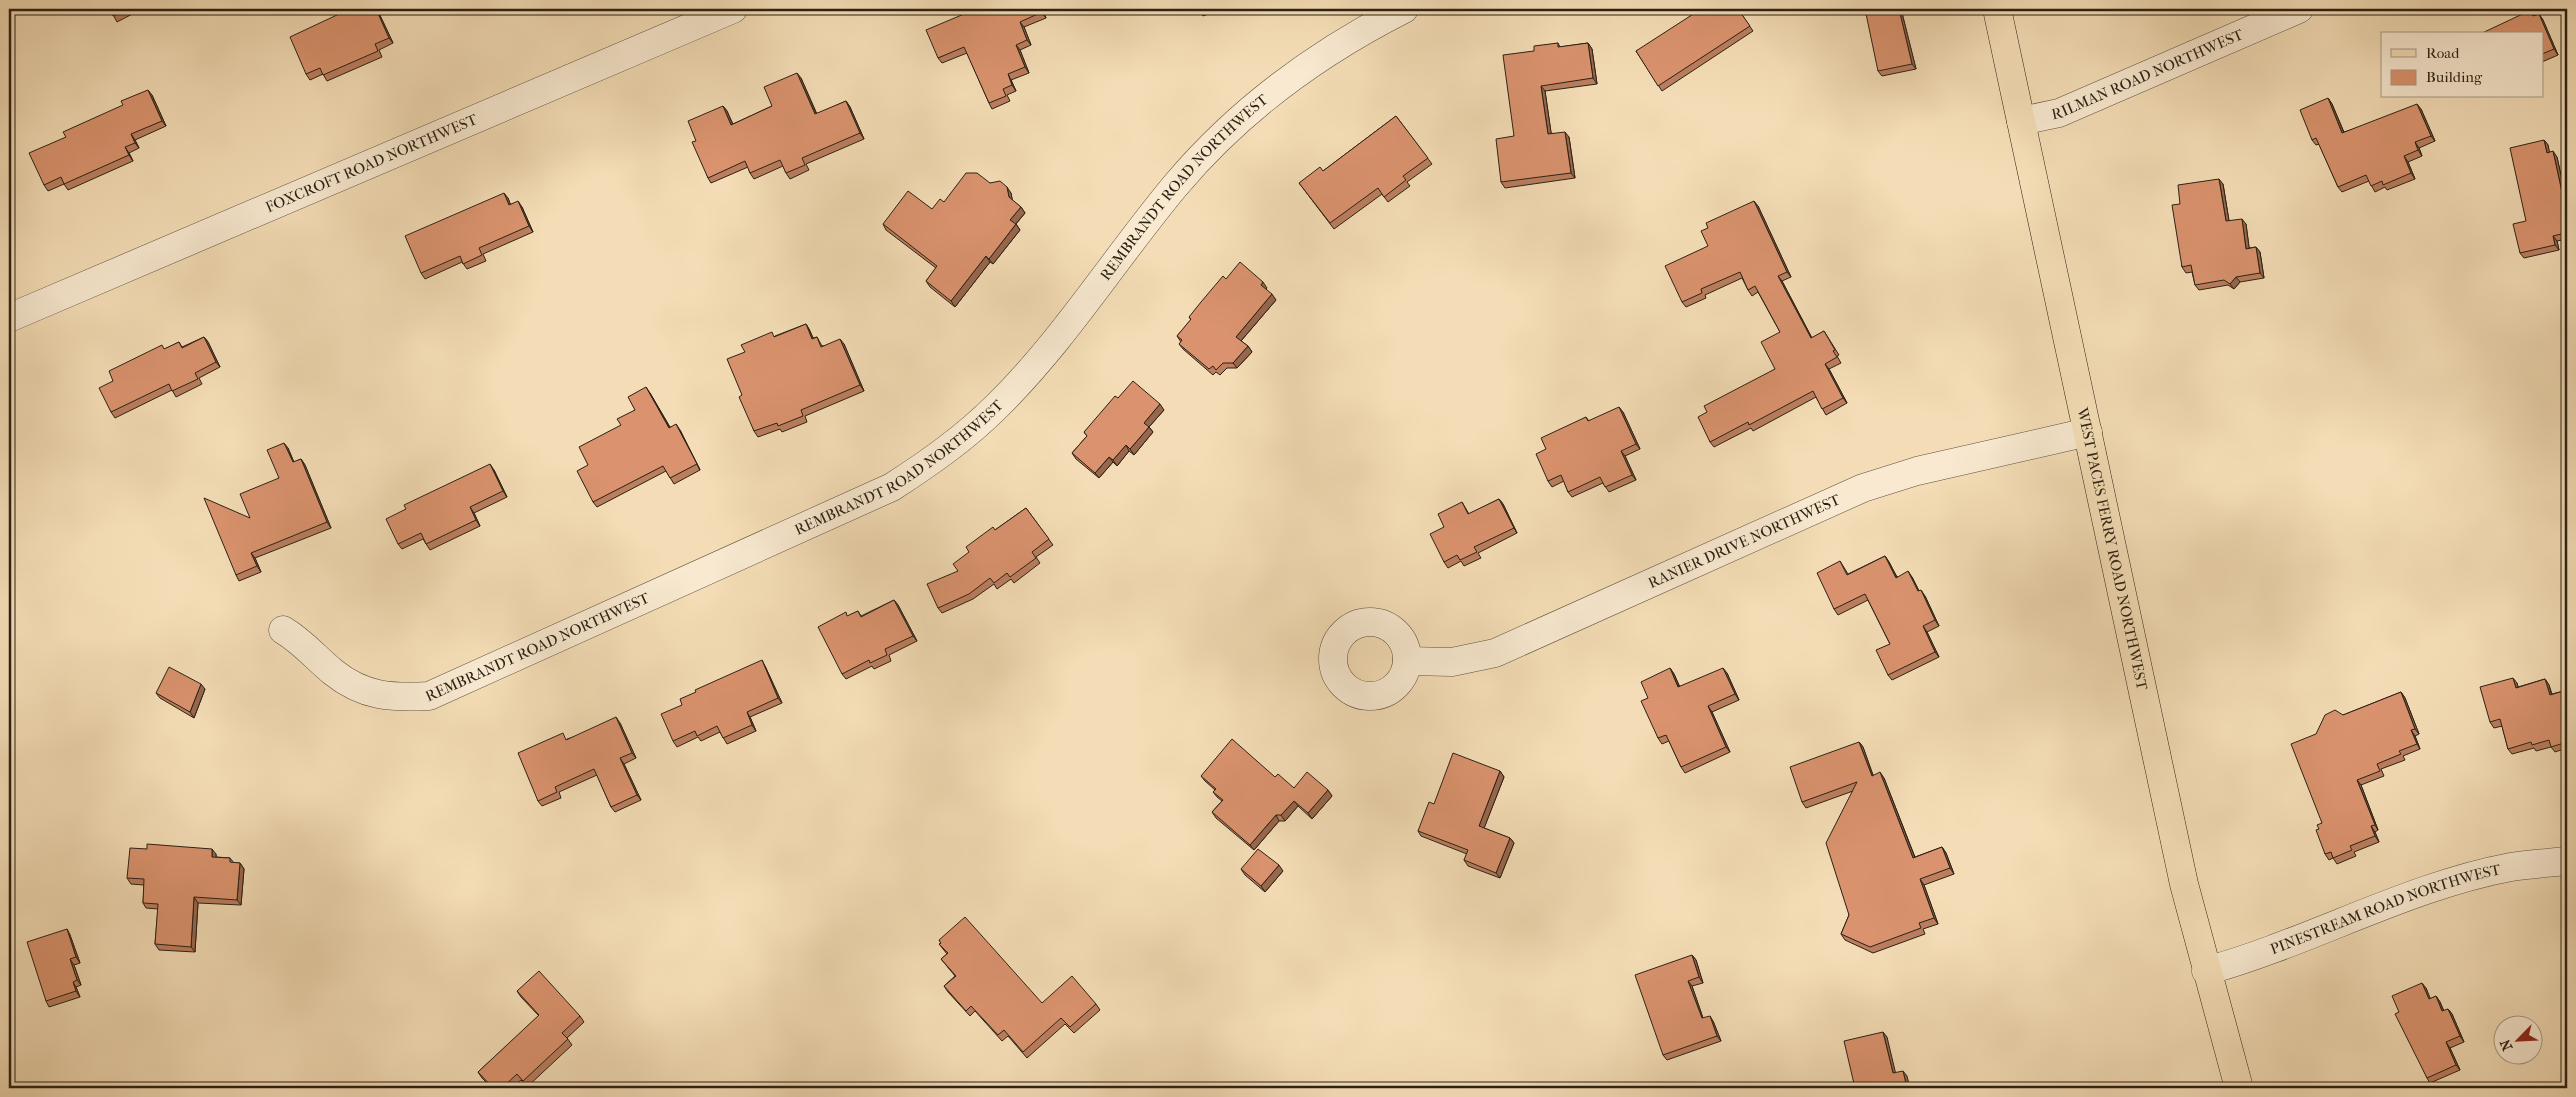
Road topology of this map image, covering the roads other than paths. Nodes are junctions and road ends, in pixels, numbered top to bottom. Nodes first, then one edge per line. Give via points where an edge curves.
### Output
1 (733, 9) edge
2 (1404, 9) edge
3 (1997, 9) edge
4 (2299, 9) edge
5 (2021, 121) junction
6 (9, 318) edge
7 (2088, 432) junction
8 (283, 630) dead end
9 (1408, 661) dead end
10 (2567, 861) edge
11 (2206, 971) junction
12 (2239, 1088) edge

1 - 6 street, FOXCROFT ROAD NORTHWEST
2 - 8 street, REMBRANDT ROAD NORTHWEST via 1357,32 1302,69 1252,109 1176,186 1060,334 997,406 945,452 892,487 428,696 393,698 358,688 333,672 302,641
3 - 5 main road, WEST PACES FERRY ROAD NORTHWEST
4 - 5 street, RILMAN ROAD NORTHWEST via 2059,113
5 - 7 main road, WEST PACES FERRY ROAD NORTHWEST
7 - 9 street, RANIER DRIVE NORTHWEST via 1917,471 1863,488 1495,652 1452,662
7 - 11 main road, WEST PACES FERRY ROAD NORTHWEST via 2184,884
10 - 11 street, PINESTREAM ROAD NORTHWEST via 2510,867 2437,887 2246,960
11 - 12 main road, WEST PACES FERRY ROAD NORTHWEST

